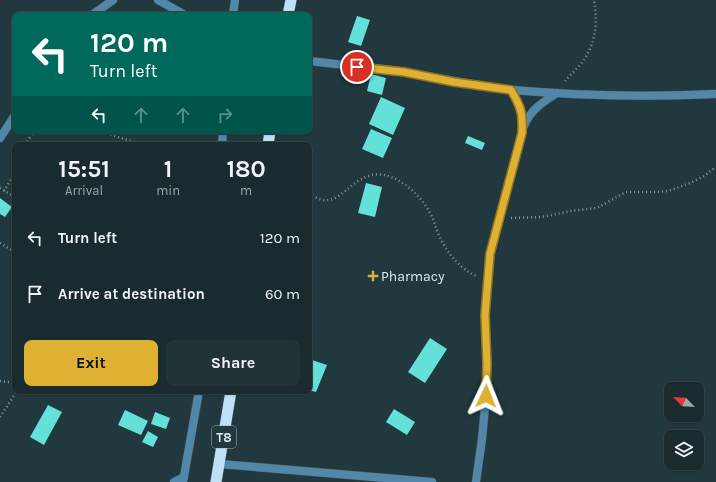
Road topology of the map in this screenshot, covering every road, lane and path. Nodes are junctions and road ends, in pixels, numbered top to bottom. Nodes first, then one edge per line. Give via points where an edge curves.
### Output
1 (113, 0) edge
2 (158, 0) edge
3 (235, 0) edge
4 (291, 0) edge
5 (594, 0) edge
6 (96, 12) edge
7 (180, 12) edge
8 (233, 12) edge
9 (289, 12) edge
10 (312, 61) edge
11 (511, 90) junction
12 (557, 94) junction
13 (716, 94) edge
14 (12, 120) edge
15 (522, 133) junction
16 (108, 134) edge
17 (0, 138) edge
18 (134, 142) edge
19 (716, 167) edge
20 (12, 178) edge
21 (0, 188) edge
22 (4, 191) junction
23 (12, 195) edge
24 (312, 195) edge
25 (499, 219) junction
26 (0, 243) edge
27 (12, 250) edge
28 (487, 282) junction
29 (0, 381) edge
30 (12, 383) edge
31 (15, 394) edge
32 (198, 394) edge
33 (231, 394) edge
34 (0, 417) edge
35 (220, 464) junction
36 (183, 479) edge
37 (174, 482) edge
38 (216, 482) edge
39 (432, 482) edge
40 (476, 482) edge

1 - 6 street
2 - 7 street
3 - 8 street
4 - 9 highway
5 - 12 path via 596,30 588,53
10 - 11 street via 404,72
11 - 12 street
11 - 15 street via 520,106
12 - 13 street
12 - 15 street via 530,115
14 - 17 street
15 - 25 street
16 - 18 path
19 - 25 path via 688,184 668,191 626,192 597,208 542,217
20 - 22 path
21 - 22 path
22 - 23 path
24 - 28 path via 322,200 334,198 353,183 372,174 390,176 404,183 430,212 449,253 464,270
25 - 28 street via 490,254
26 - 27 path
28 - 40 street via 486,396
29 - 30 path
31 - 34 path
32 - 36 street
33 - 35 highway, T8
35 - 38 highway, T8
35 - 39 street
36 - 37 street

